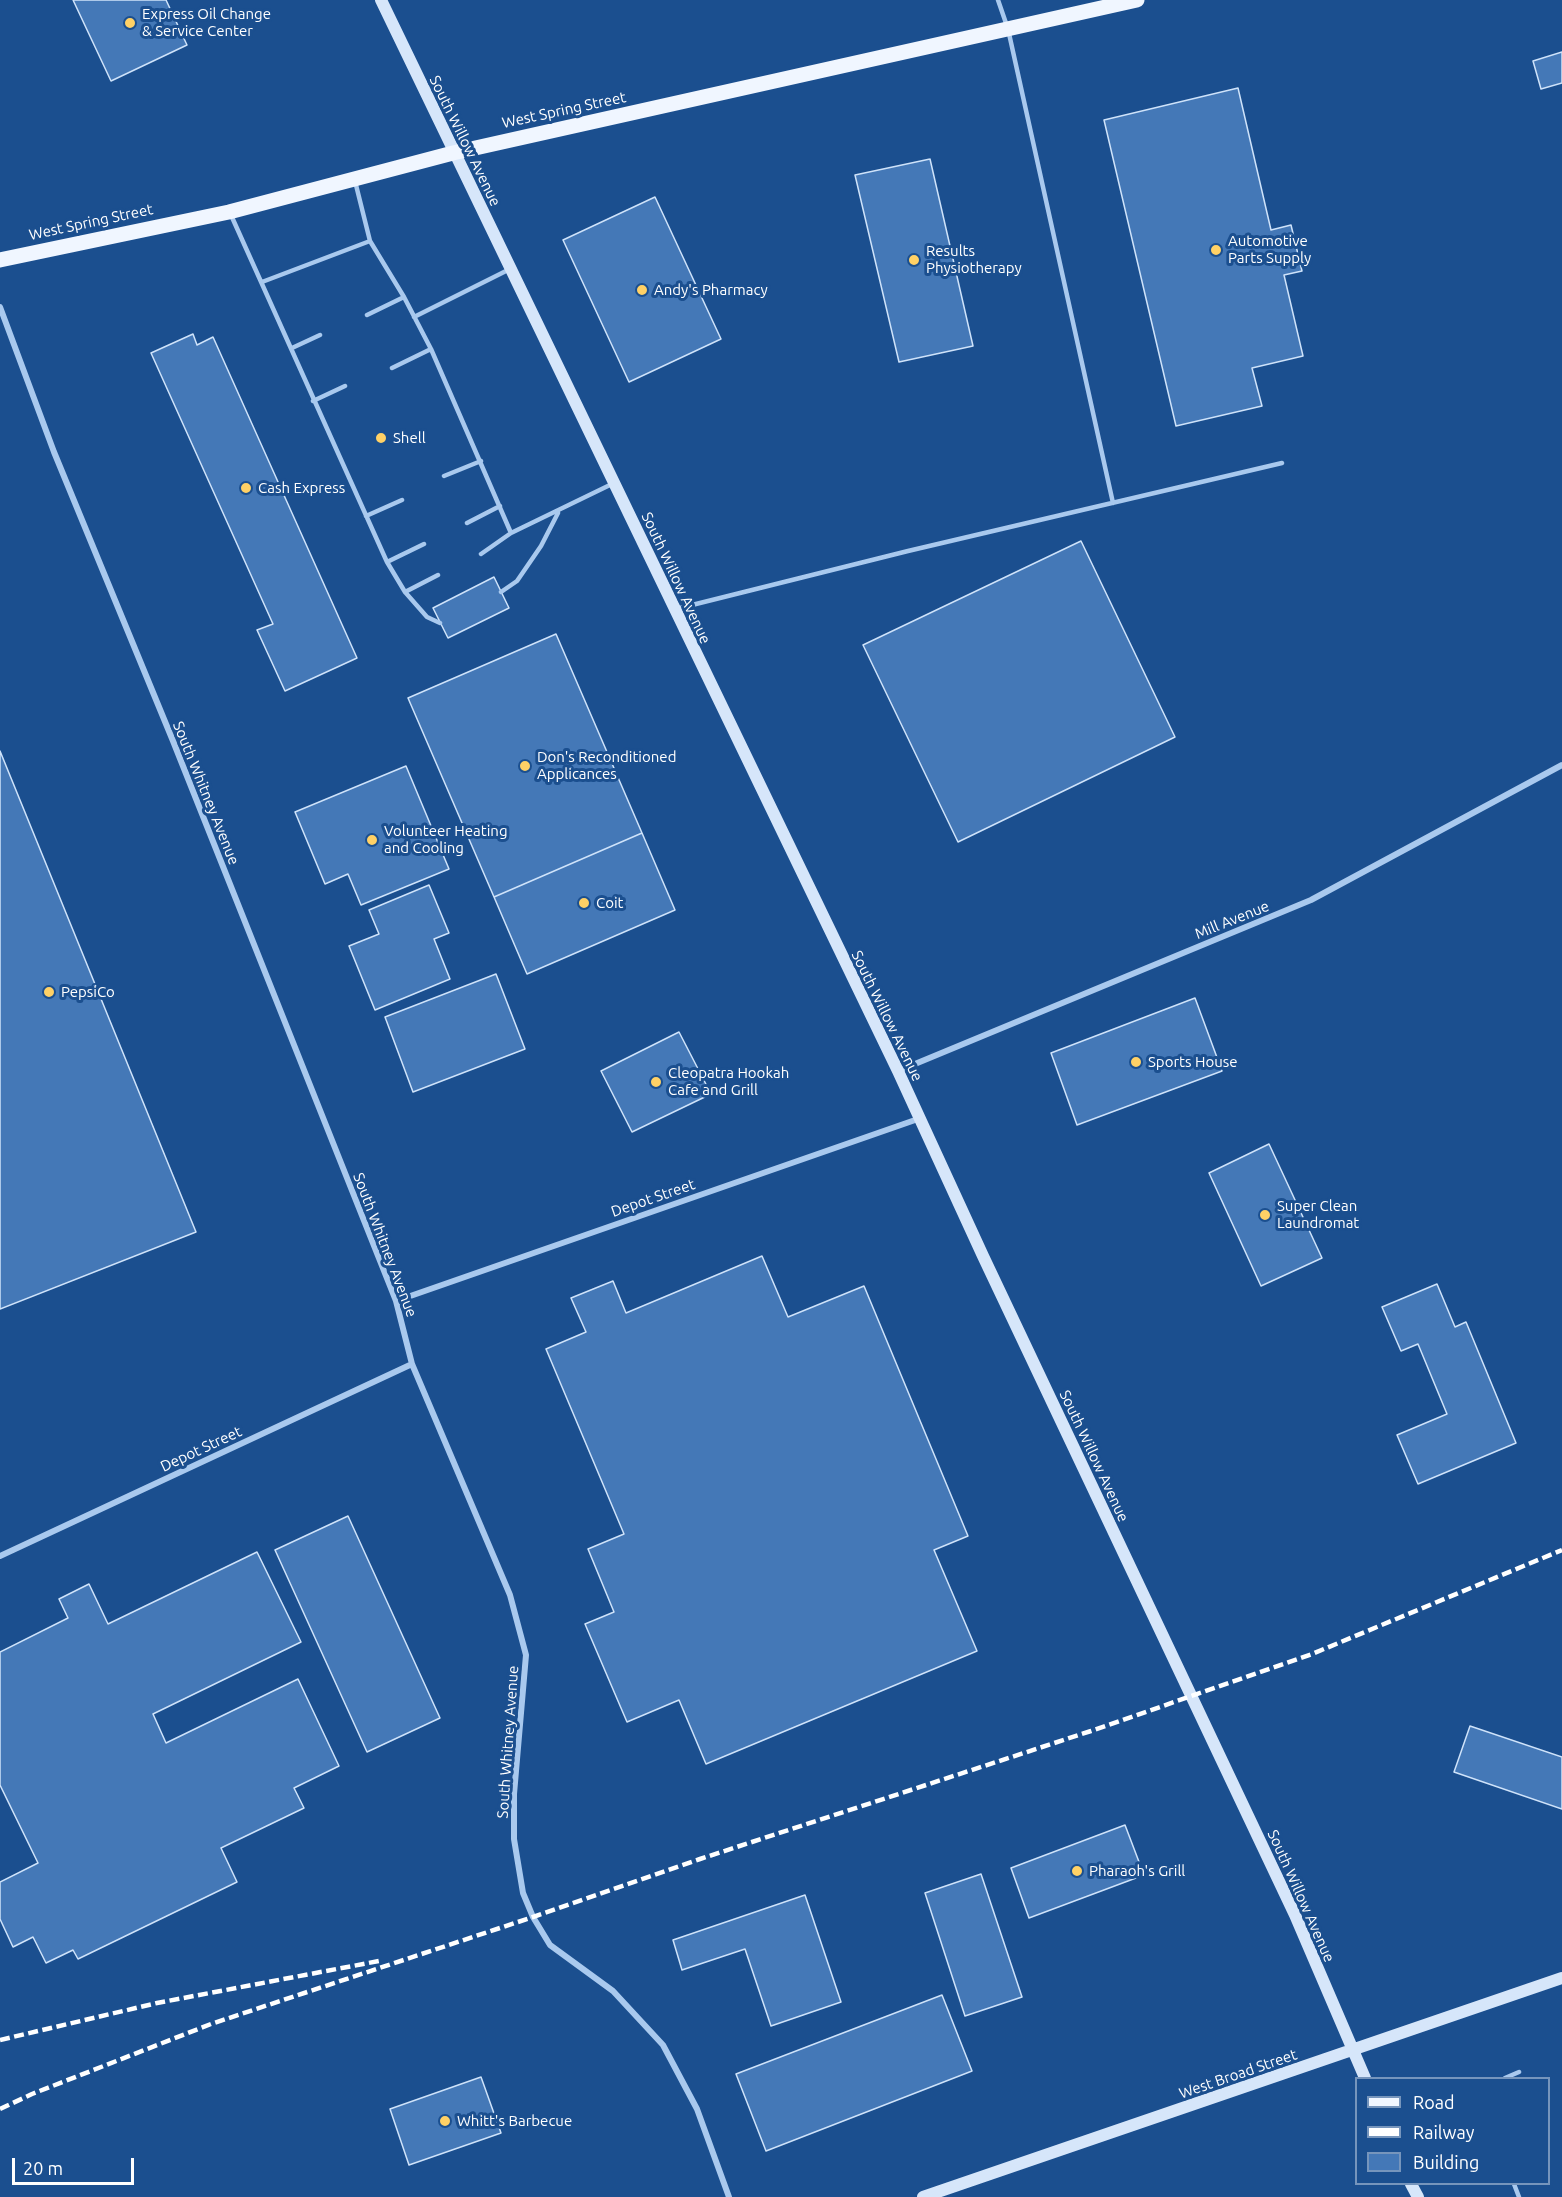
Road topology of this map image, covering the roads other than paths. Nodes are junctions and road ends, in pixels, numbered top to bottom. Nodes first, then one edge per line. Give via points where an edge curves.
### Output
1 (381, 0) edge
2 (998, 0) edge
3 (1137, 0) edge
4 (1008, 29) junction
5 (453, 153) junction
6 (354, 179) junction
7 (229, 212) junction
8 (370, 241) junction
9 (0, 260) edge
10 (510, 269) junction
11 (262, 282) junction
12 (404, 297) junction
13 (0, 307) edge
14 (367, 315) dead end
15 (414, 317) junction
16 (320, 334) dead end
17 (292, 348) junction
18 (430, 350) junction
19 (392, 368) dead end
20 (345, 386) dead end
21 (313, 401) junction
22 (481, 461) junction
23 (1282, 463) dead end
24 (444, 476) dead end
25 (614, 483) junction
26 (402, 500) dead end
27 (1113, 503) junction
28 (500, 506) junction
29 (559, 511) junction
30 (366, 516) junction
31 (466, 523) dead end
32 (511, 533) junction
33 (424, 544) dead end
34 (481, 554) dead end
35 (387, 562) junction
36 (438, 575) dead end
37 (405, 592) junction
38 (501, 592) dead end
39 (674, 610) junction
40 (440, 622) dead end
41 (1562, 765) edge
42 (898, 1071) junction
43 (918, 1119) junction
44 (396, 1301) junction
45 (412, 1364) junction
46 (0, 1556) edge
47 (1562, 1978) edge
48 (1352, 2051) junction
49 (1519, 2072) dead end
50 (1364, 2077) edge
51 (1509, 2077) edge
52 (729, 2197) edge
53 (923, 2197) edge

1 - 5 main road, South Willow Avenue
2 - 4 lane
3 - 4 main road, West Spring Street
4 - 5 main road, West Spring Street
4 - 27 lane
5 - 6 main road, West Spring Street
5 - 10 main road, South Willow Avenue
6 - 7 main road, West Spring Street
6 - 8 lane
7 - 9 main road, West Spring Street
7 - 11 lane
8 - 11 lane
8 - 12 lane
10 - 15 lane
10 - 25 main road, South Willow Avenue
11 - 17 lane
12 - 14 lane
12 - 15 lane
13 - 44 street, South Whitney Avenue via 54,452
15 - 18 lane
16 - 17 lane
17 - 21 lane
18 - 19 lane
18 - 22 lane
20 - 21 lane
21 - 30 lane
22 - 24 lane
22 - 28 lane
23 - 27 lane
25 - 29 lane
25 - 39 main road, South Willow Avenue
26 - 30 lane
27 - 39 lane
28 - 31 lane
28 - 32 lane
29 - 32 lane
29 - 38 lane via 517,580
30 - 35 lane
32 - 34 lane
33 - 35 lane
35 - 37 lane
36 - 37 lane
37 - 40 lane via 427,617
39 - 42 main road, South Willow Avenue
41 - 42 street, Mill Avenue via 1311,900
42 - 43 main road, South Willow Avenue
43 - 44 street, Depot Street
43 - 48 main road, South Willow Avenue via 1294,1915
44 - 45 street, South Whitney Avenue
45 - 46 street, Depot Street
45 - 52 street, South Whitney Avenue via 510,1595 526,1655 513,1794 513,1839 523,1893 532,1917 550,1945 613,1991 663,2045 697,2109
47 - 48 main road, West Broad Street
48 - 50 main road, South Willow Avenue
48 - 53 main road, West Broad Street
49 - 51 lane

